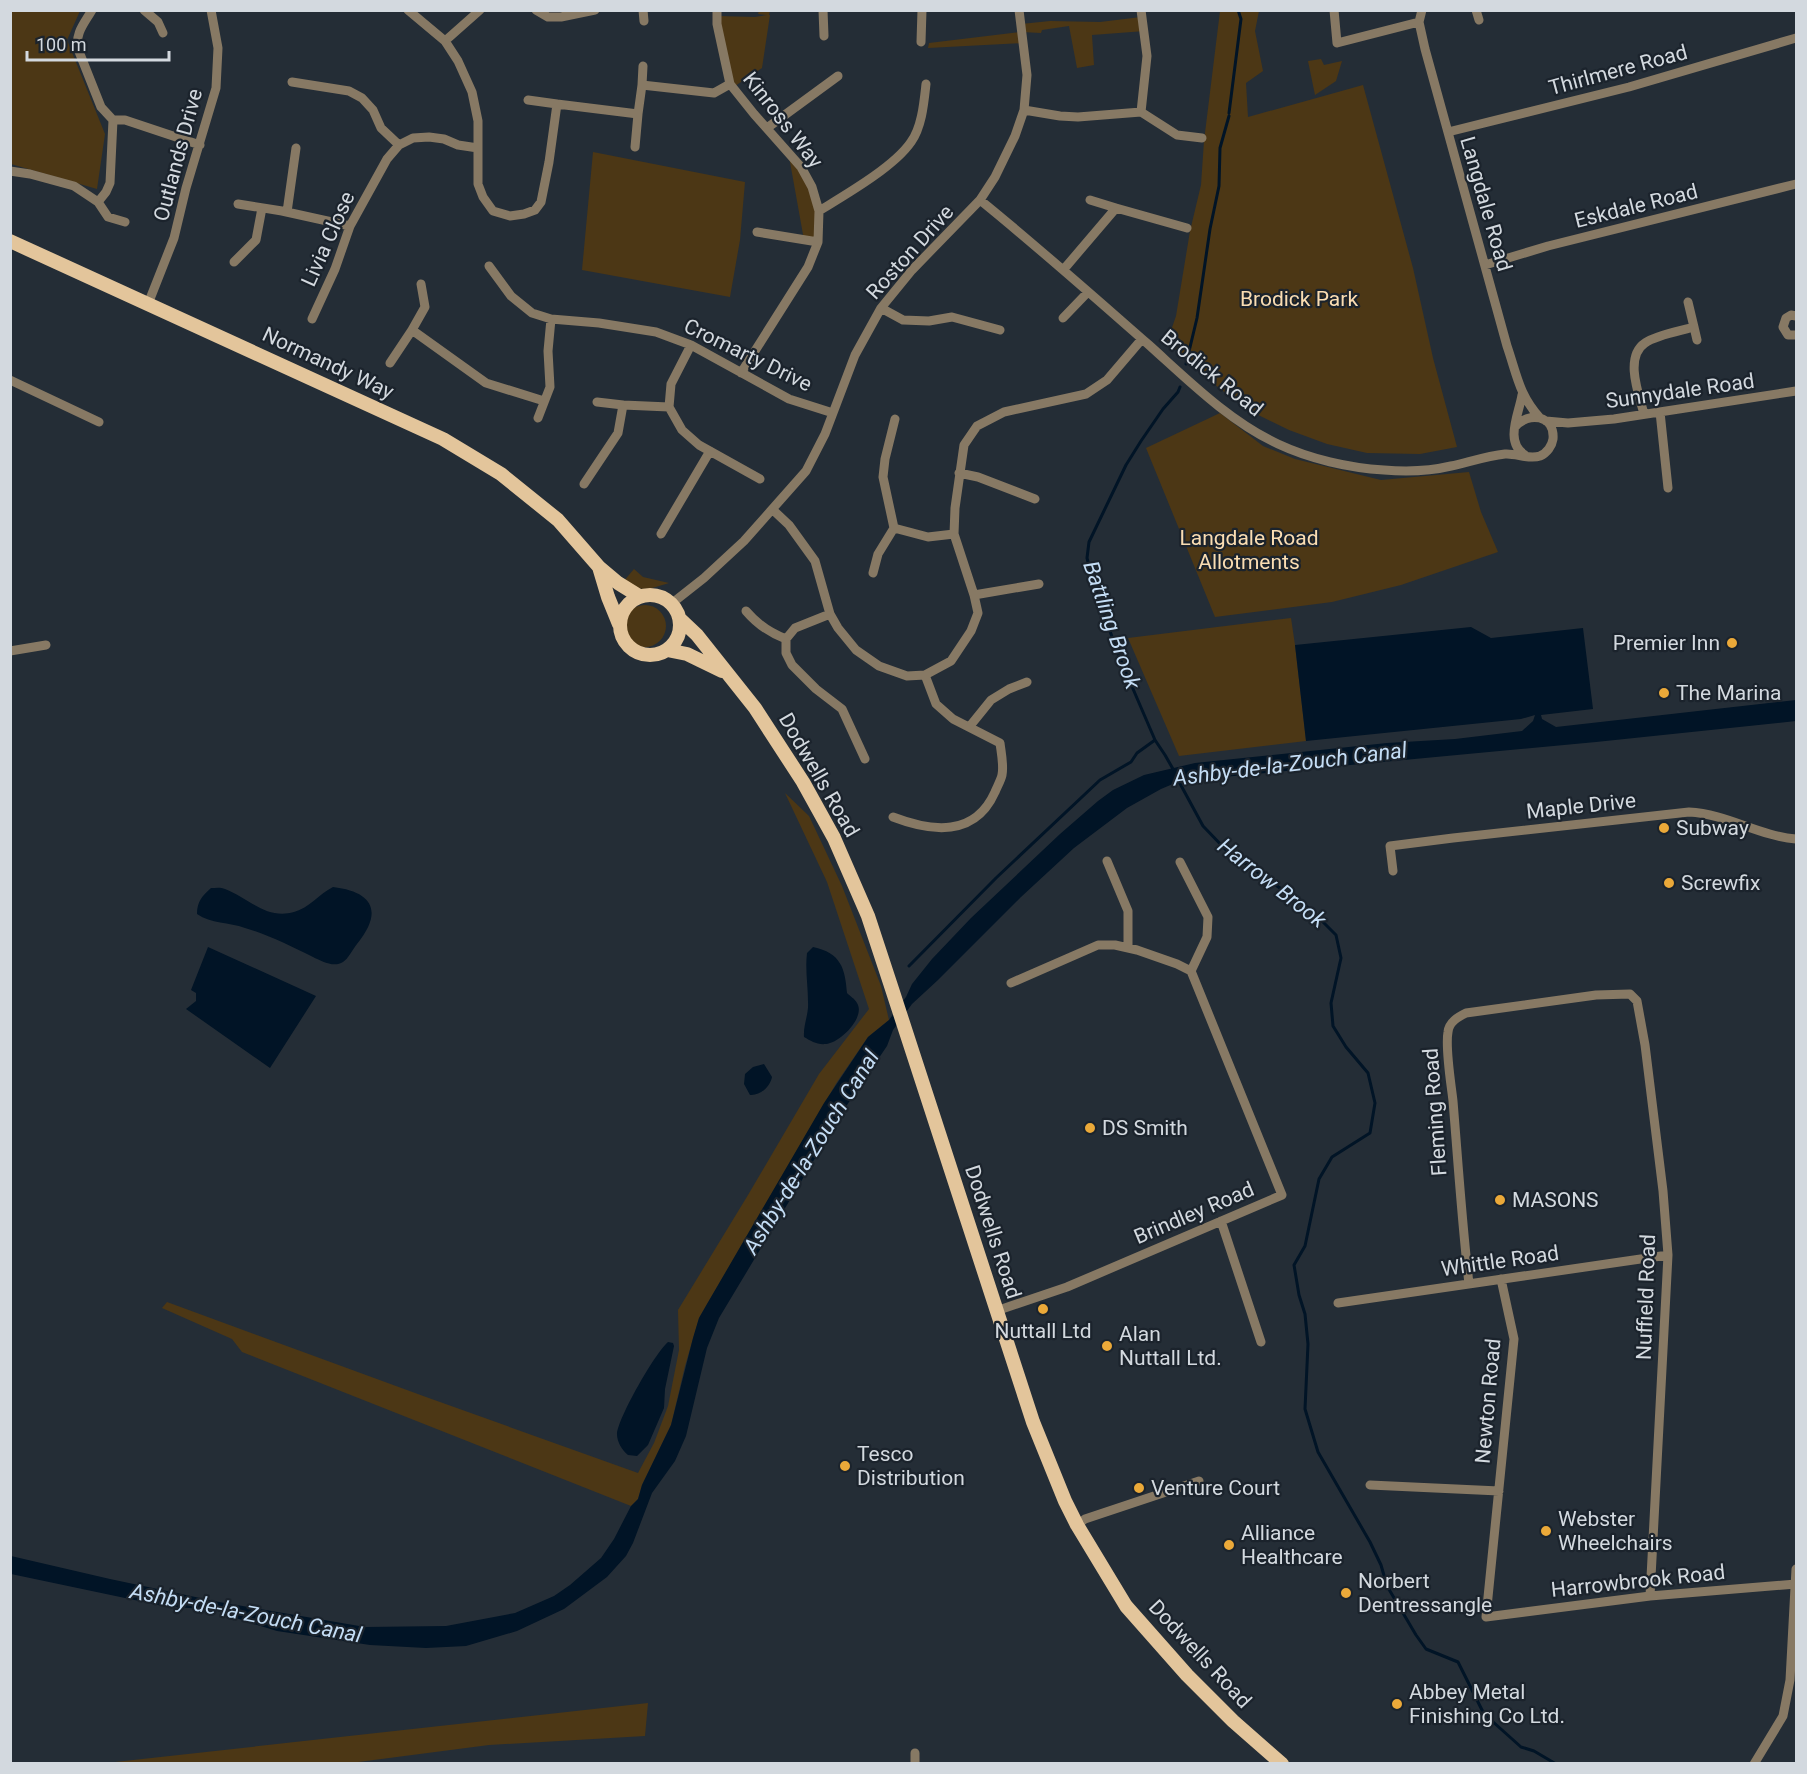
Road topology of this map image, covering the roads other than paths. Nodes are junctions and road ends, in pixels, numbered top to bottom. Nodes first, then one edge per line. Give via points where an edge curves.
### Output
1 (92, 10) edge
2 (144, 10) edge
3 (211, 10) edge
4 (408, 10) edge
5 (480, 10) edge
6 (536, 10) edge
7 (595, 10) edge
8 (717, 10) edge
9 (823, 10) edge
10 (922, 10) edge
11 (1019, 10) edge
12 (1141, 10) edge
13 (1334, 10) edge
14 (1422, 10) edge
15 (1419, 22) junction
16 (163, 33) dead end
17 (824, 36) dead end
18 (1797, 38) edge
19 (446, 41) junction
20 (921, 42) dead end
21 (643, 66) dead end
22 (838, 76) dead end
23 (292, 82) dead end
24 (730, 84) junction
25 (926, 84) dead end
26 (642, 85) junction
27 (528, 100) dead end
28 (557, 104) junction
29 (1024, 110) junction
30 (1141, 112) junction
31 (638, 114) junction
32 (113, 120) junction
33 (767, 128) junction
34 (1448, 132) junction
35 (1202, 138) dead end
36 (200, 145) junction
37 (399, 145) junction
38 (478, 147) junction
39 (635, 147) dead end
40 (296, 148) dead end
41 (10, 171) edge
42 (1797, 184) edge
43 (980, 200) junction
44 (1090, 200) dead end
45 (98, 201) junction
46 (238, 204) dead end
47 (1116, 207) junction
48 (262, 208) junction
49 (819, 211) junction
50 (287, 212) junction
51 (125, 222) dead end
52 (350, 226) junction
53 (1187, 228) dead end
54 (757, 232) dead end
55 (10, 241) edge
56 (818, 242) junction
57 (234, 262) dead end
58 (1485, 265) junction
59 (489, 266) dead end
60 (1064, 269) junction
61 (421, 284) dead end
62 (1088, 292) junction
63 (1688, 302) dead end
64 (148, 304) junction
65 (881, 308) junction
66 (1797, 316) edge
67 (1063, 318) dead end
68 (312, 319) dead end
69 (551, 319) junction
70 (1694, 327) junction
71 (412, 330) junction
72 (1000, 330) dead end
73 (1796, 335) edge
74 (1142, 339) junction
75 (1697, 340) dead end
76 (691, 345) junction
77 (1797, 348) edge
78 (390, 363) dead end
79 (741, 373) junction
80 (10, 380) edge
81 (1797, 391) edge
82 (1522, 394) junction
83 (544, 401) junction
84 (597, 402) dead end
85 (623, 405) junction
86 (669, 407) junction
87 (1660, 412) junction
88 (833, 413) junction
89 (1644, 414) junction
90 (538, 418) dead end
91 (895, 419) dead end
92 (1543, 420) junction
93 (99, 422) dead end
94 (1568, 423) junction
95 (1515, 427) junction
96 (1553, 432) junction
97 (1514, 444) junction
98 (710, 451) junction
99 (1501, 454) junction
100 (1526, 456) junction
101 (959, 473) junction
102 (760, 479) dead end
103 (584, 484) dead end
104 (1668, 488) dead end
105 (1035, 499) dead end
106 (773, 510) junction
107 (894, 528) junction
108 (661, 534) dead end
109 (954, 534) junction
110 (599, 567) junction
111 (873, 573) dead end
112 (1039, 584) dead end
113 (974, 595) junction
114 (639, 596) junction
115 (671, 604) junction
116 (746, 611) dead end
117 (830, 614) junction
118 (679, 618) junction
119 (619, 624) junction
120 (786, 639) junction
121 (45, 645) dead end
122 (667, 650) junction
123 (10, 651) edge
124 (726, 673) junction
125 (926, 675) junction
126 (1027, 682) dead end
127 (970, 726) junction
128 (865, 759) dead end
129 (892, 817) dead end
130 (1797, 840) edge
131 (1107, 861) dead end
132 (1180, 862) dead end
133 (1393, 871) dead end
134 (1128, 948) junction
135 (1191, 970) junction
136 (1011, 983) dead end
137 (1637, 1001) joint
138 (1221, 1221) junction
139 (1668, 1255) junction
140 (1501, 1279) junction
141 (1469, 1284) junction
142 (1338, 1303) dead end
143 (996, 1311) junction
144 (1261, 1342) dead end
145 (1199, 1481) dead end
146 (1370, 1485) dead end
147 (1499, 1491) junction
148 (1077, 1525) junction
149 (1797, 1569) edge
150 (1796, 1584) edge
151 (1650, 1596) junction
152 (1486, 1617) joint
153 (915, 1753) dead end
154 (915, 1764) edge
155 (1282, 1764) edge
156 (1754, 1764) edge

1 - 32 street via 76,40 101,107
2 - 16 street via 159,22
3 - 36 street, Outlands Drive via 218,68
4 - 19 street
5 - 19 street
6 - 7 street via 548,17
8 - 24 street, Kinross Way
9 - 17 street
10 - 20 street
11 - 29 street, Roston Drive via 1027,75
12 - 30 street via 1147,56
13 - 15 street via 1337,43
14 - 15 street
15 - 34 street, Langdale Road
18 - 34 street, Thirlmere Road via 1629,87
19 - 38 street via 472,92
21 - 26 street
22 - 33 street
23 - 37 street via 349,91 362,98 381,128
24 - 26 street via 714,93
24 - 33 street, Kinross Way
25 - 49 street via 923,110 912,140 896,159
26 - 31 street
27 - 28 street
28 - 31 street
28 - 38 street via 549,162 536,210 510,216 493,211 478,184
29 - 30 street via 1078,117
29 - 43 street, Roston Drive via 995,177
30 - 35 street via 1177,135
31 - 39 street
32 - 36 street via 125,120
32 - 45 street via 110,183
33 - 49 street, Kinross Way via 801,167
34 - 58 street, Langdale Road
36 - 64 street, Outlands Drive via 174,238
37 - 38 street via 413,138 429,137
37 - 52 street, Livia Close via 387,159
40 - 50 street
41 - 45 street via 74,186
42 - 58 street, Eskdale Road
43 - 60 street, Brodick Road
43 - 65 street, Roston Drive
44 - 47 street
45 - 51 street via 108,217
46 - 48 street
47 - 53 street
47 - 60 street
48 - 50 street
48 - 57 street via 256,240
49 - 56 street, Kinross Way
50 - 52 street
52 - 68 street, Livia Close
54 - 56 street
55 - 64 main road, Normandy Way
56 - 79 street, Kinross Way via 808,267
58 - 82 street, Langdale Road
59 - 69 street, Cromarty Drive via 511,296 532,313
60 - 62 street, Brodick Road
61 - 71 street via 425,307
62 - 67 street
62 - 74 street, Brodick Road
63 - 70 street
64 - 110 main road, Normandy Way via 443,439 501,474 558,520
65 - 72 street via 903,320 952,317
65 - 88 street, Roston Drive via 855,355
66 - 73 street via 1788,316 1783,324 1786,333
69 - 76 street, Cromarty Drive via 656,332
69 - 83 street via 550,387
70 - 75 street
70 - 89 street via 1646,342 1640,348 1633,373
71 - 78 street
71 - 83 street via 486,383
73 - 77 street
74 - 99 street, Brodick Road via 1241,423 1305,455 1349,466 1416,471
74 - 101 street via 1107,380 1086,394 1004,412 977,426 964,445
76 - 79 street, Cromarty Drive
76 - 86 street via 671,384
79 - 88 street, Cromarty Drive via 789,399
80 - 93 street
81 - 87 street, Sunnydale Road
82 - 92 street, Langdale Road
82 - 95 street, Langdale Road
83 - 90 street
84 - 85 street
85 - 86 street
85 - 103 street via 618,433
86 - 98 street via 682,430
87 - 89 street, Sunnydale Road
87 - 104 street
88 - 106 street, Roston Drive via 806,471
89 - 94 street, Sunnydale Road
91 - 107 street via 883,477
92 - 94 street, Sunnydale Road
92 - 95 street via 1527,418
92 - 96 street
94 - 96 street, Sunnydale Road
95 - 97 street
96 - 100 street via 1548,450 1539,456
97 - 99 street, Brodick Road
97 - 100 street
98 - 102 street
98 - 108 street
99 - 100 street, Brodick Road
101 - 105 street
101 - 109 street
106 - 115 street, Roston Drive via 704,578
106 - 117 street via 815,561
107 - 109 street via 928,537
107 - 111 street via 878,554
109 - 113 street
110 - 114 main road, Normandy Way
110 - 119 main road, Normandy Way
112 - 113 street
113 - 125 street via 978,613 972,631 951,661
114 - 115 main road via 656,595
114 - 119 main road via 625,607
115 - 118 main road
116 - 120 street via 775,635
117 - 120 street via 795,628
117 - 125 street via 856,651 879,666 907,676
118 - 122 main road via 678,636
118 - 124 main road, Dodwells Road
119 - 122 main road via 624,642 639,654 658,655
120 - 128 street via 786,653 792,665 842,709
121 - 123 street
122 - 124 main road, Dodwells Road via 687,654
124 - 143 main road, Dodwells Road via 755,708 803,782 834,838 868,916
125 - 127 street via 936,704 953,719
126 - 127 street via 991,700
127 - 129 street via 1000,742 1002,775 989,806 965,825 940,829
130 - 133 street, Maple Drive via 1779,838 1707,813 1689,812 1390,846
131 - 134 street via 1128,911
132 - 135 street via 1208,917 1207,937
134 - 135 street
134 - 136 street via 1098,945
135 - 138 street, Brindley Road via 1282,1195
137 - 139 street, Nuffield Road via 1664,1191
137 - 141 street, Fleming Road via 1630,994 1584,997 1466,1013 1450,1025 1447,1034
138 - 143 street, Brindley Road via 1067,1287
138 - 144 street
139 - 140 street, Whittle Road
139 - 151 street, Nuffield Road
140 - 141 street, Whittle Road
140 - 147 street, Newton Road via 1514,1339
141 - 142 street, Whittle Road
143 - 148 main road, Dodwells Road via 1033,1422
145 - 148 street
146 - 147 street, Newton Road
147 - 152 street, Newton Road
148 - 155 main road, Dodwells Road via 1126,1606 1187,1675
149 - 150 street
150 - 151 street, Harrowbrook Road
150 - 156 street via 1790,1680 1783,1716
151 - 152 street, Harrowbrook Road
153 - 154 street

